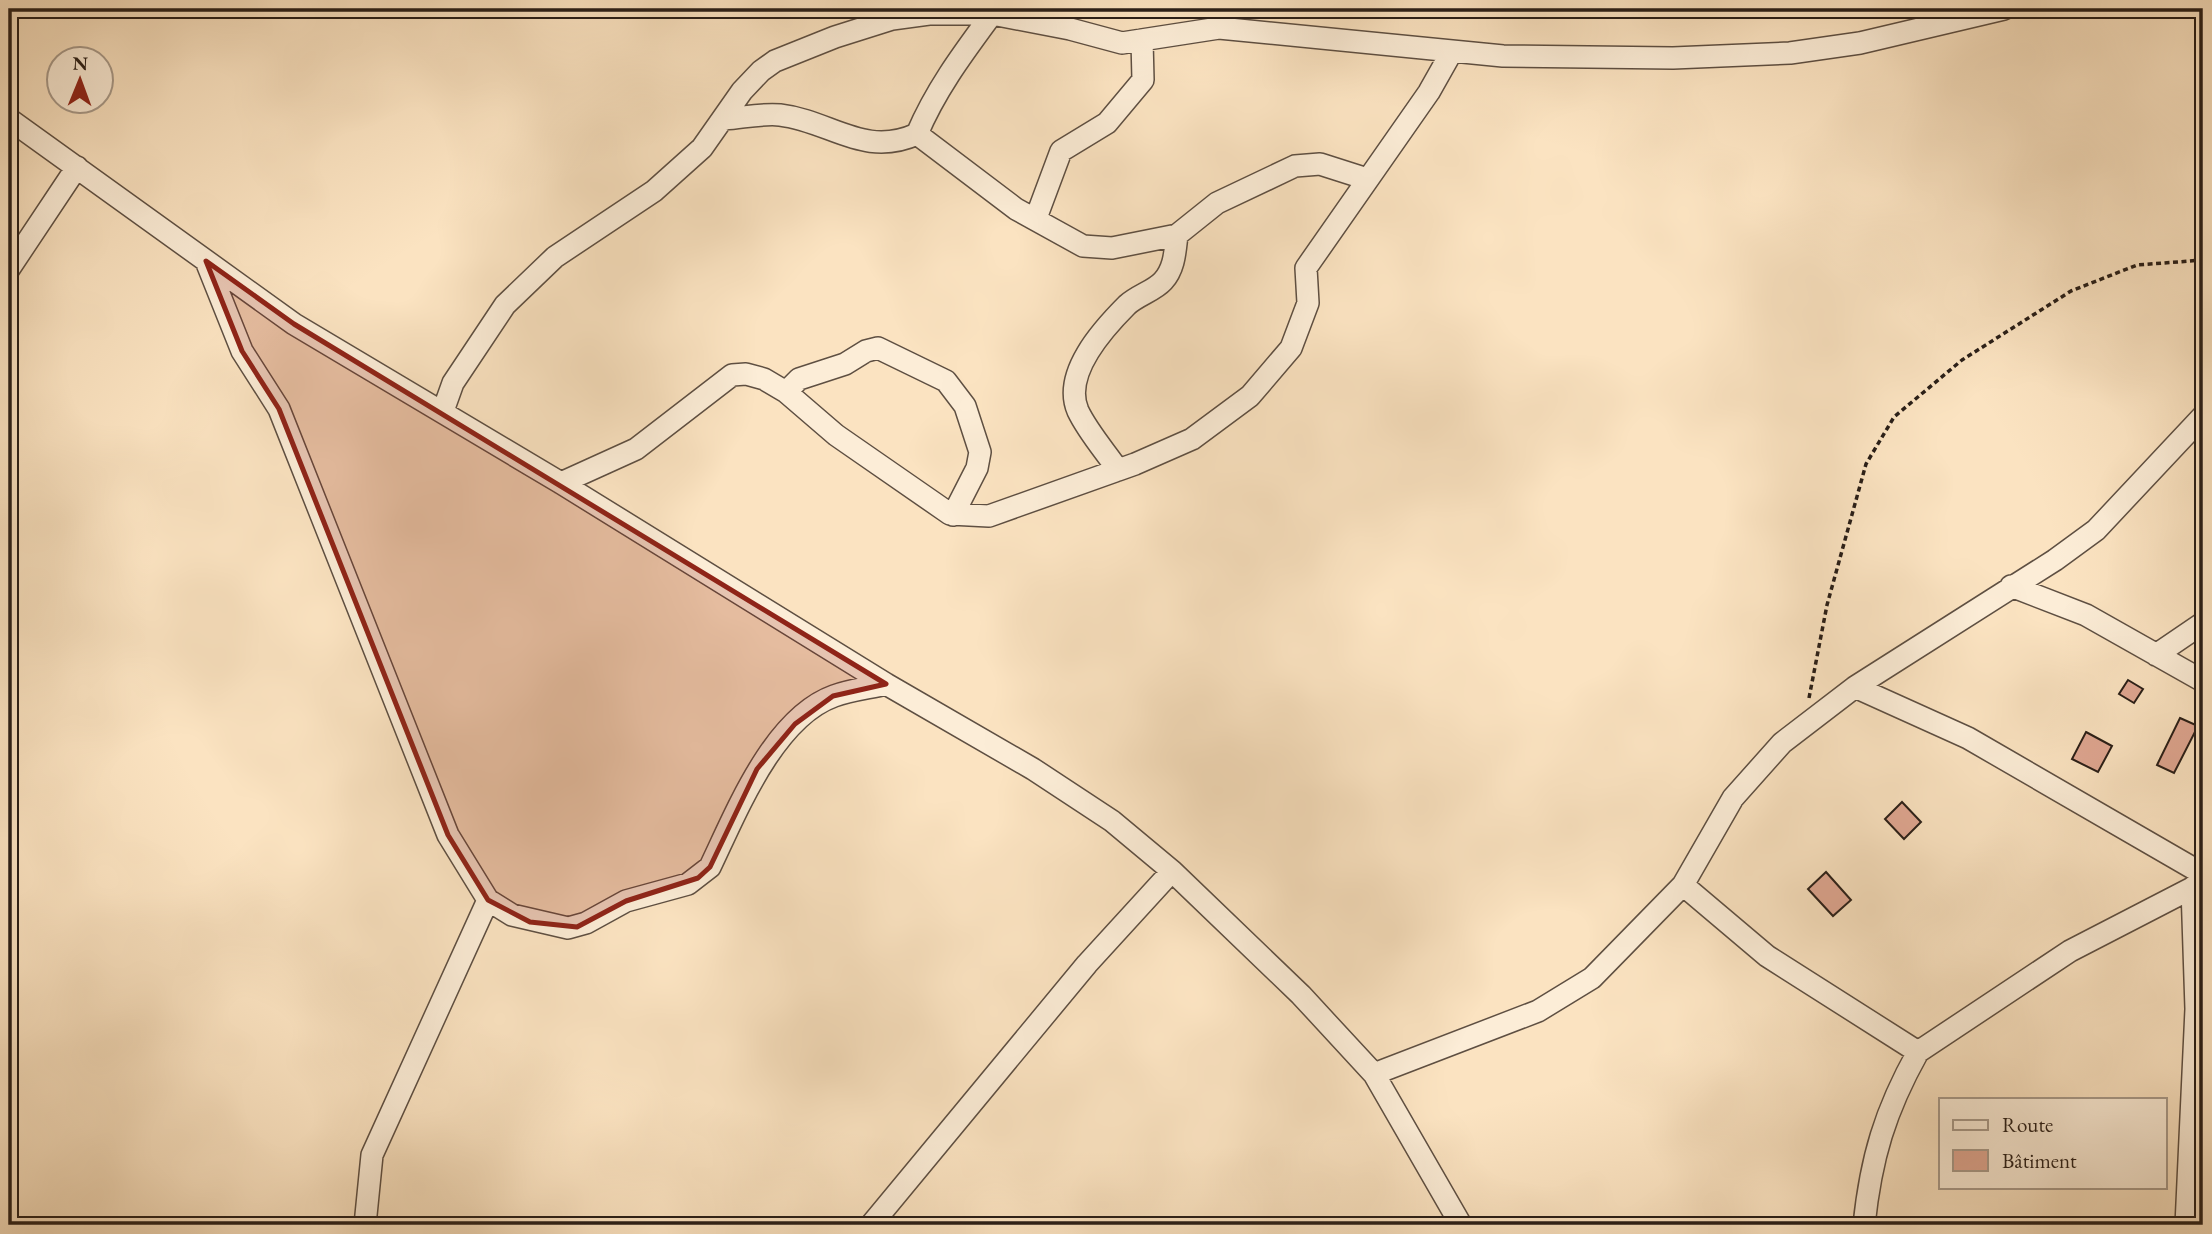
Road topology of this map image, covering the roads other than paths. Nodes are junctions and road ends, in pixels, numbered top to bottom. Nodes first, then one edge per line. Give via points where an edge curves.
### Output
1 (1230, 9) edge
2 (2004, 9) edge
3 (992, 14) junction
4 (1219, 27) junction
5 (1142, 40) junction
6 (1451, 53) junction
7 (9, 119) edge
8 (724, 119) junction
9 (917, 134) junction
10 (76, 167) junction
11 (1367, 179) junction
12 (1036, 218) junction
13 (1177, 235) junction
14 (206, 261) junction
15 (9, 269) edge
16 (786, 392) junction
17 (443, 411) junction
18 (2203, 416) edge
19 (1118, 470) junction
20 (561, 483) junction
21 (953, 515) junction
22 (2011, 586) junction
23 (2203, 623) edge
24 (2156, 655) junction
25 (2203, 681) edge
26 (886, 684) junction
27 (1855, 687) junction
28 (1172, 871) junction
29 (2200, 880) edge
30 (1683, 885) junction
31 (488, 900) junction
32 (1918, 1052) junction
33 (1374, 1074) junction
34 (365, 1225) edge
35 (872, 1225) edge
36 (1461, 1225) edge
37 (1864, 1225) edge
38 (2186, 1225) edge

1 - 4 street
2 - 6 street via 1860,43 1790,53 1578,58
3 - 5 street via 1122,43
3 - 8 street via 892,19 835,37 761,71
3 - 9 street via 954,65
4 - 5 street
4 - 6 street
5 - 12 street via 1143,80 1107,123 1061,151
6 - 11 street
7 - 10 street
8 - 9 street via 776,114 878,145
8 - 17 street via 702,148 654,191 555,257 505,305 453,383
9 - 12 street via 1016,209
10 - 14 street
10 - 15 street
11 - 13 street via 1320,164 1295,166 1217,203
11 - 19 street via 1305,270 1308,303 1291,348 1250,396 1192,439
12 - 13 street via 1096,249
13 - 19 street via 1174,258 1163,282 1128,304 1105,331 1077,371 1072,389 1078,411
14 - 17 street via 295,324
14 - 31 street via 242,351 279,409 448,835
16 - 20 street via 764,379 732,376 636,449
16 - 21 street via 836,435
16 - 21 street via 799,379 878,348 946,381 965,405 981,452
17 - 20 street
18 - 22 street via 2096,530
19 - 21 street via 989,516
20 - 26 street
22 - 24 street via 2087,615
22 - 27 street
23 - 24 street
24 - 25 street
26 - 28 street via 1045,776 1112,821
26 - 31 street via 833,696 794,724 757,769 710,867 688,884 626,901 568,928 512,915
27 - 29 street via 1968,738
27 - 30 street via 1782,743 1733,798
28 - 33 street via 1301,995
28 - 35 street via 1087,964
29 - 32 street via 2070,951
29 - 38 street
30 - 32 street via 1767,956
30 - 33 street via 1592,978 1538,1011
31 - 34 street via 372,1155
32 - 37 street via 1892,1097 1883,1125
33 - 36 street

